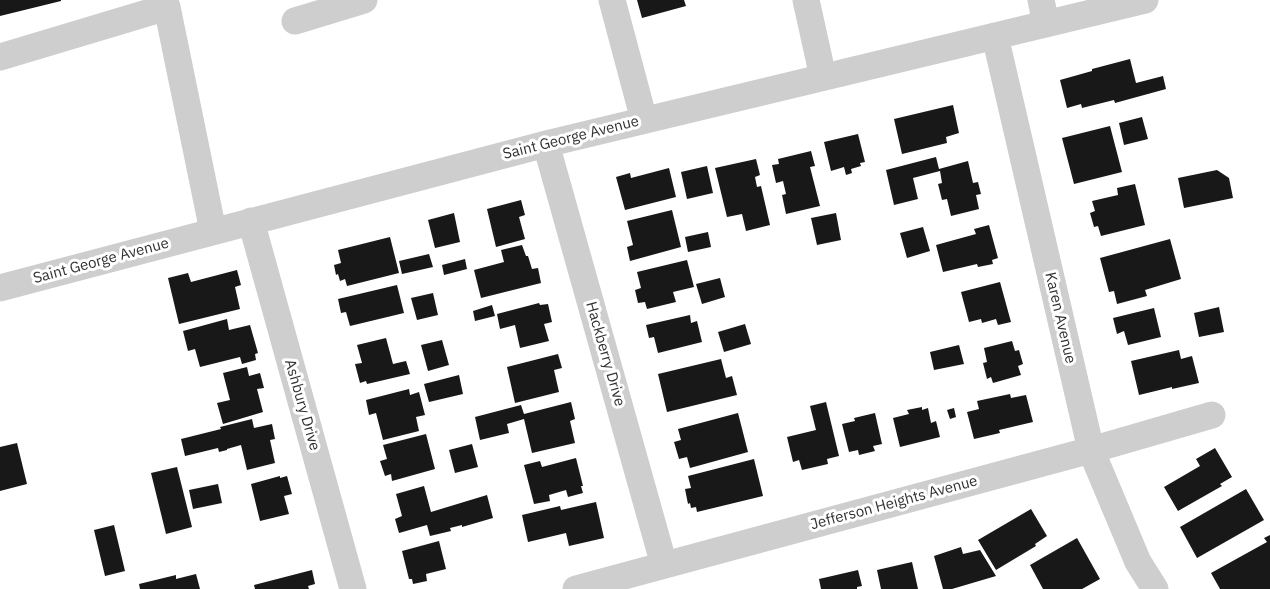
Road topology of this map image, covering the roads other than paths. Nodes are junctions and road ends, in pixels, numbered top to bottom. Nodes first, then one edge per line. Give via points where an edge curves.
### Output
1 (364, 0) edge
2 (612, 0) edge
3 (806, 0) edge
4 (1145, 0) edge
5 (1044, 12) edge
6 (295, 21) dead end
7 (995, 36) junction
8 (0, 57) edge
9 (823, 77) junction
10 (644, 120) junction
11 (546, 144) junction
12 (251, 221) junction
13 (213, 231) junction
14 (0, 288) edge
15 (1212, 415) dead end
16 (1091, 450) junction
17 (664, 565) junction
18 (353, 589) edge
19 (576, 589) edge
20 (1155, 589) edge

1 - 6 street
2 - 10 street
3 - 9 street
4 - 5 street, Saint George Avenue
5 - 7 street, Saint George Avenue
7 - 9 street, Saint George Avenue
7 - 16 street, Karen Avenue
8 - 13 street via 167,7
9 - 10 street, Saint George Avenue
10 - 11 street, Saint George Avenue
11 - 12 street, Saint George Avenue
11 - 17 street, Hackberry Drive
12 - 13 street, Saint George Avenue
12 - 18 street, Ashbury Drive
13 - 14 street, Saint George Avenue
15 - 16 street, Jefferson Heights Avenue
16 - 17 street, Jefferson Heights Avenue
16 - 20 street, Karen Avenue via 1138,562
17 - 19 street, Jefferson Heights Avenue

